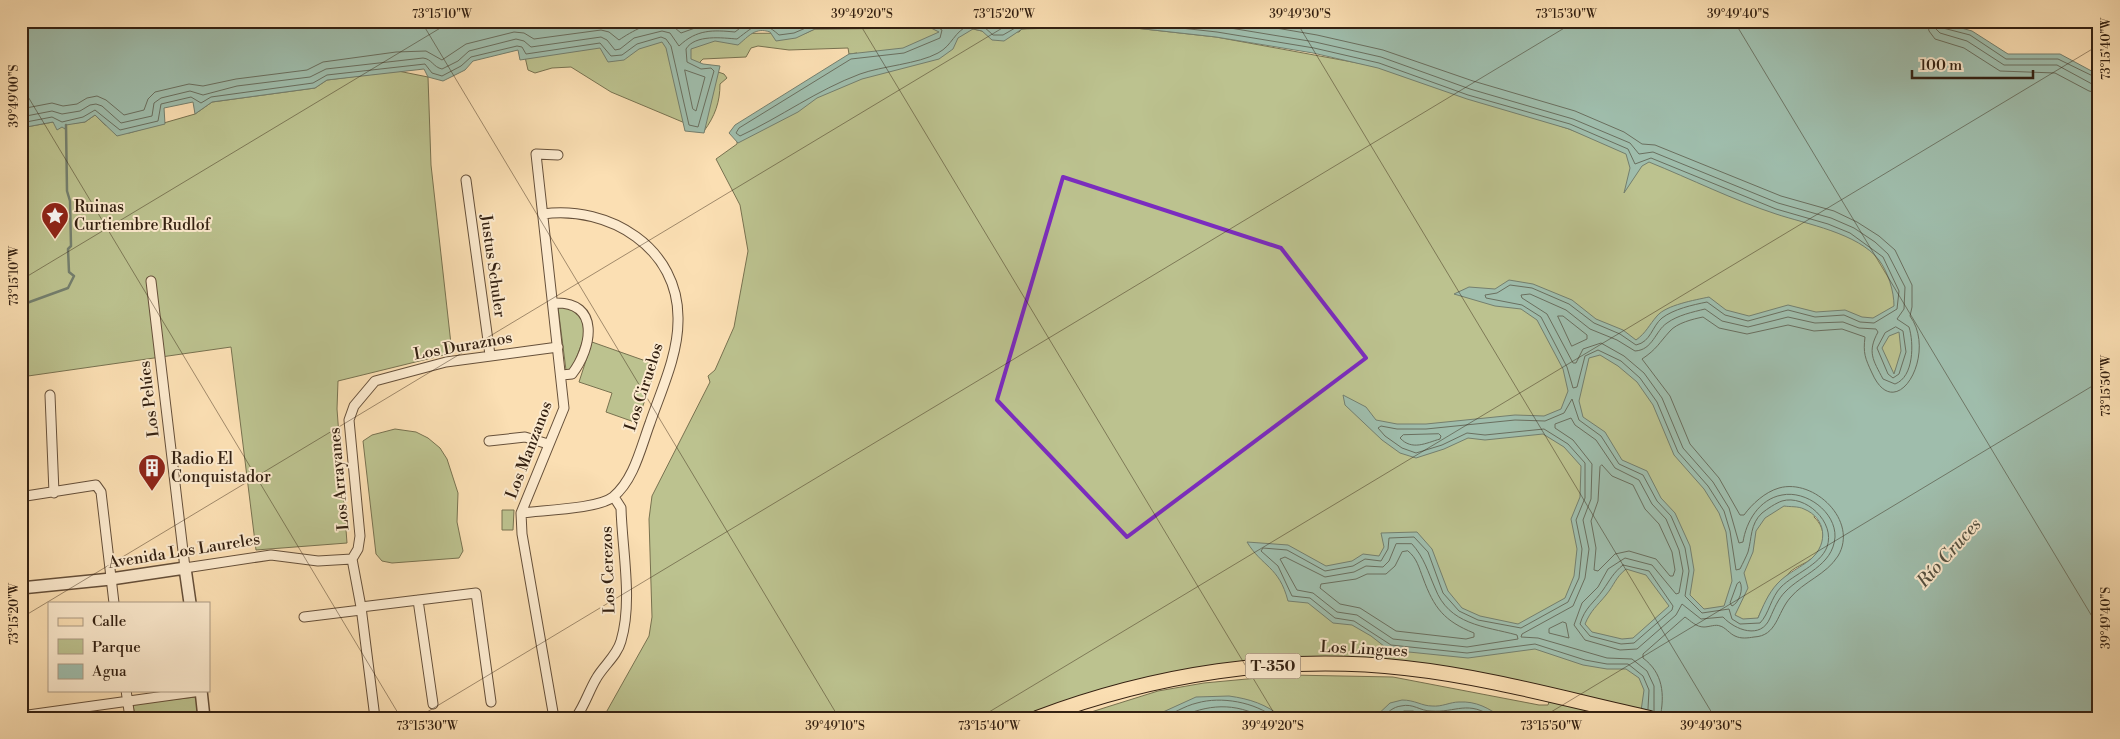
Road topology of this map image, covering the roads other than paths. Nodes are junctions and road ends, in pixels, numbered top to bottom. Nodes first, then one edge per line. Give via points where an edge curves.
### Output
1 (558, 155) dead end
2 (466, 180) dead end
3 (543, 214) junction
4 (151, 281) dead end
5 (554, 303) junction
6 (558, 347) junction
7 (490, 355) junction
8 (562, 374) junction
9 (375, 381) joint
10 (50, 395) dead end
11 (489, 441) dead end
12 (548, 444) junction
13 (54, 492) junction
14 (26, 496) dead end
15 (614, 496) junction
16 (521, 513) junction
17 (352, 559) junction
18 (185, 568) junction
19 (111, 579) junction
20 (21, 588) edge
21 (418, 600) junction
22 (114, 602) edge
23 (190, 602) edge
24 (361, 609) junction
25 (304, 617) dead end
26 (126, 692) edge
27 (194, 692) edge
28 (201, 692) edge
29 (128, 702) junction
30 (491, 702) dead end
31 (433, 704) dead end
32 (21, 716) edge
33 (130, 718) edge
34 (204, 718) edge
35 (374, 718) edge
36 (554, 718) edge
37 (572, 718) edge
38 (1037, 718) edge
39 (1650, 718) edge

1 - 3 street, Los Manzanos via 536,154
2 - 7 street, Justus Schuler
3 - 5 street, Los Manzanos
3 - 15 street, Los Ciruelos via 587,214 624,228 655,253 670,277 678,321 670,364 633,470
4 - 18 street, Los Pelúes
5 - 6 street, Los Manzanos
5 - 8 street via 575,306 586,315 589,327 576,368 572,374
6 - 7 street, Los Duraznos
6 - 8 street, Los Manzanos
7 - 9 street, Los Duraznos via 446,362
8 - 12 street, Los Manzanos via 564,408
9 - 17 street, Los Arrayanes via 354,406 349,420 360,536
10 - 13 street
11 - 12 street via 525,437
12 - 16 street, Los Manzanos
13 - 14 street
13 - 19 street via 96,485 100,492
15 - 16 street via 600,504
15 - 37 street, Los Cerezos via 620,508 626,610 624,629 620,644 596,678 586,703
16 - 36 street, Los Manzanos
17 - 18 street, Avenida Los Laureles via 318,561 271,555
17 - 24 street, Los Arrayanes
18 - 19 street, Avenida Los Laureles
18 - 23 street, Los Pelúes
19 - 20 street, Avenida Los Laureles
19 - 22 street
21 - 24 street
21 - 30 street via 476,593
21 - 31 street
24 - 25 street
24 - 35 street, Los Arrayanes
26 - 29 street
27 - 29 street
28 - 34 street
29 - 32 street
29 - 33 street
38 - 39 main road, Los Lingues / T-350 via 1092,698 1169,678 1221,670 1327,663 1450,674

